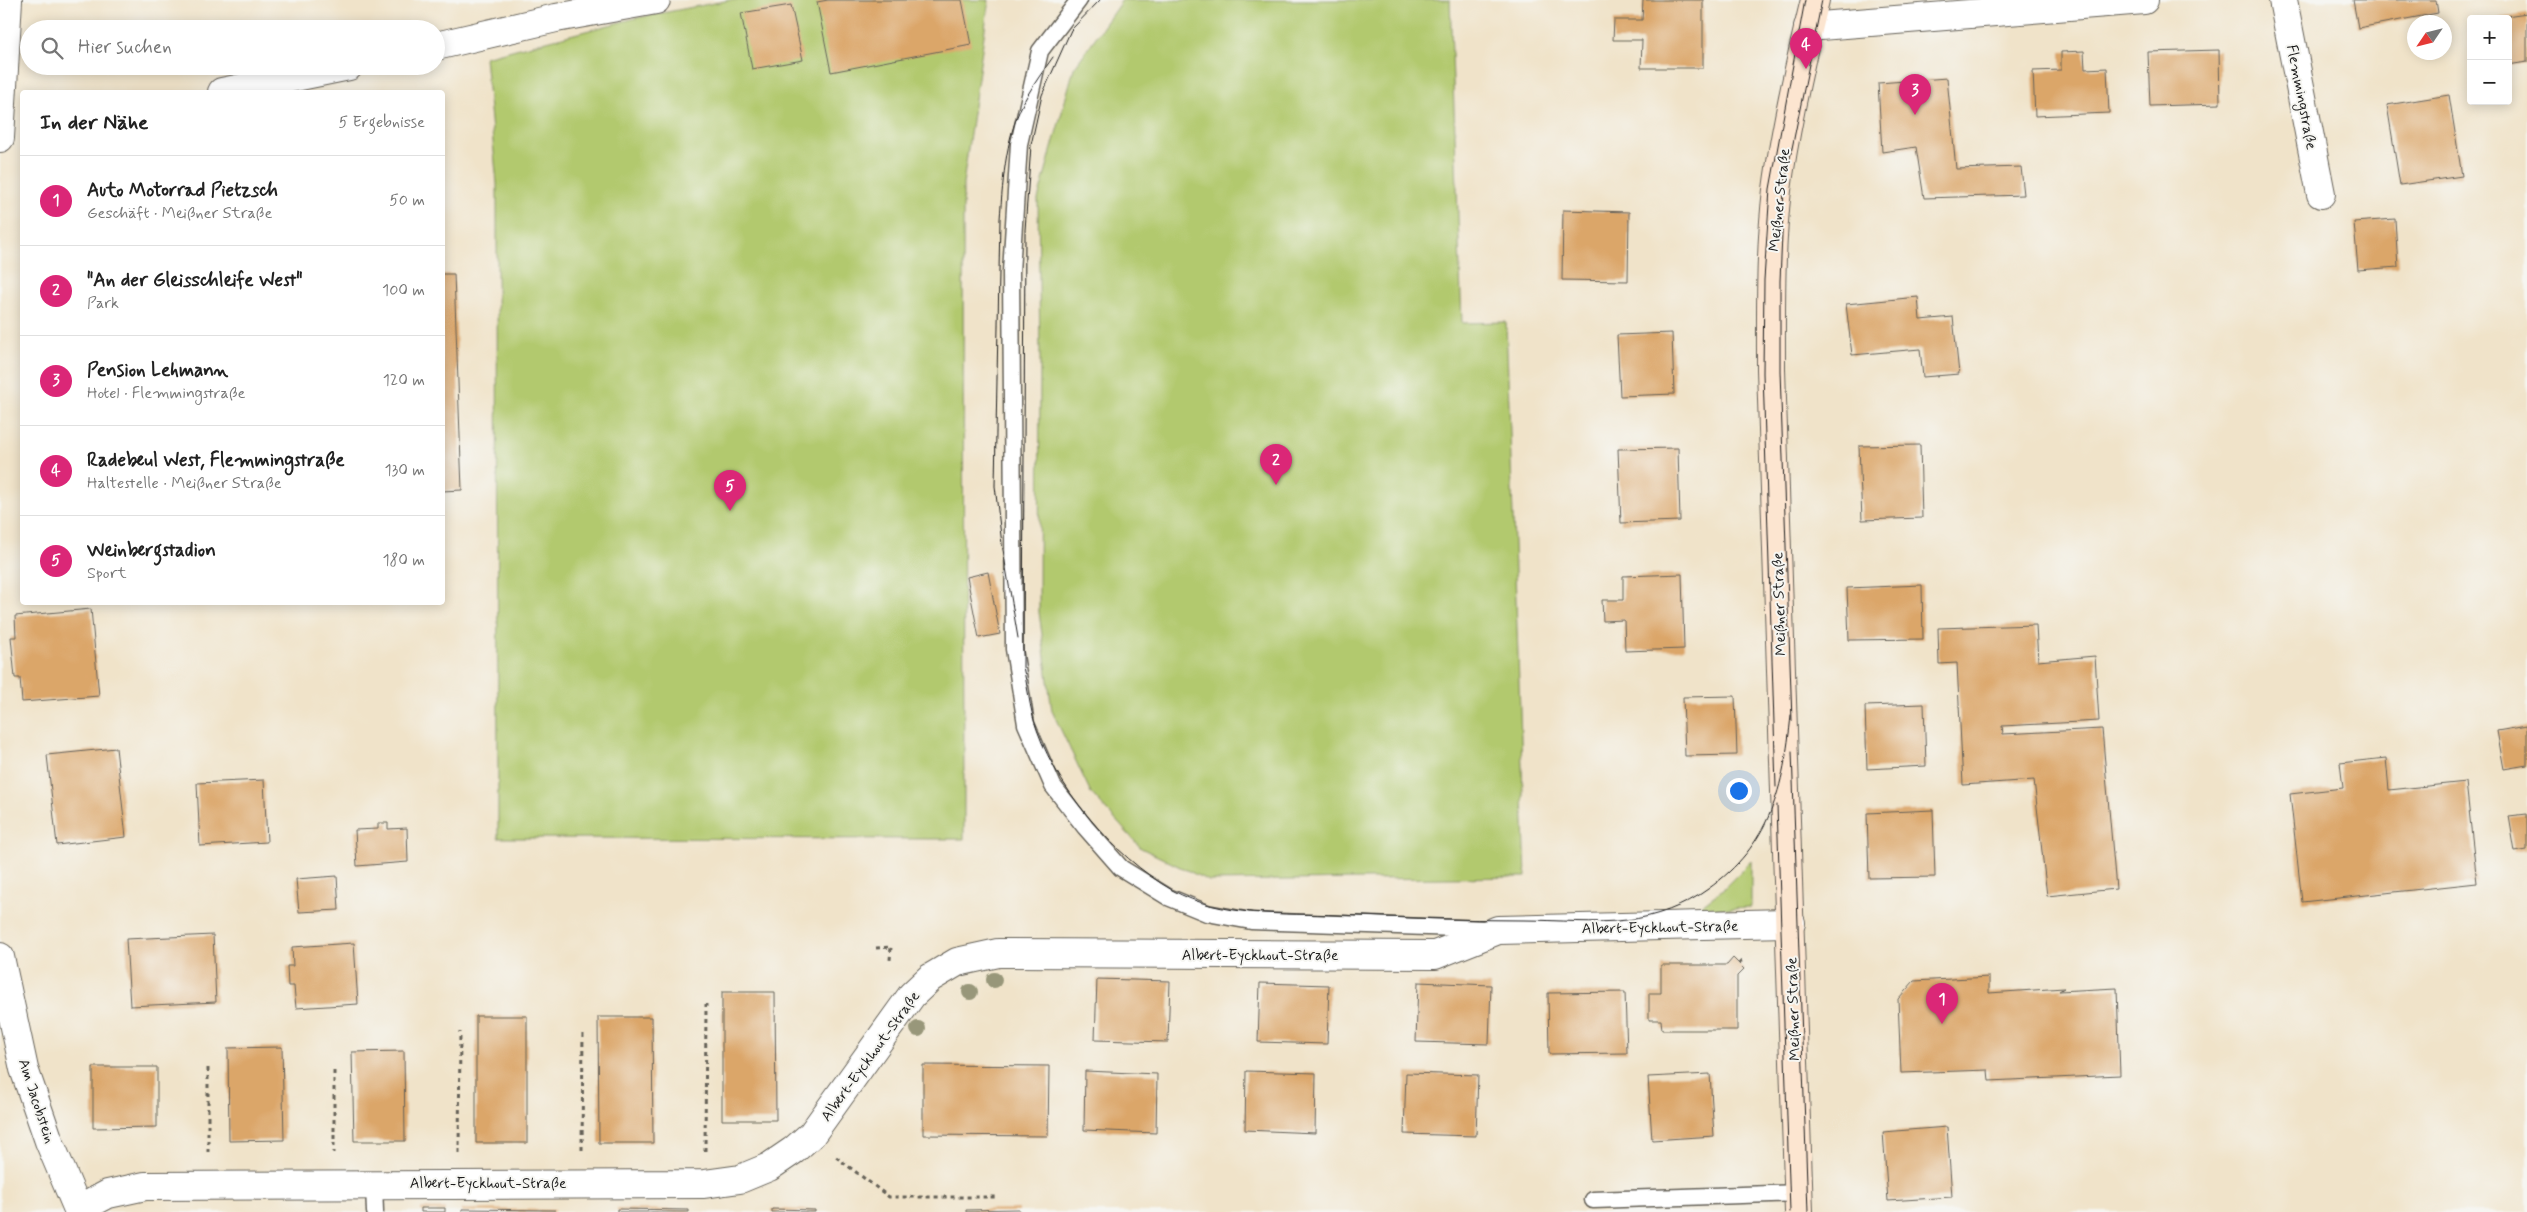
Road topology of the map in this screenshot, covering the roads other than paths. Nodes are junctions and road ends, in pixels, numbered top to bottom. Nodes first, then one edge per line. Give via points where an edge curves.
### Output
1 (8, 0) edge
2 (656, 0) edge
3 (1079, 0) edge
4 (1815, 0) edge
5 (2144, 0) edge
6 (2283, 0) edge
7 (1808, 27) junction
8 (445, 44) edge
9 (305, 75) edge
10 (232, 90) edge
11 (8, 131) edge
12 (2320, 194) dead end
13 (1790, 923) junction
14 (1498, 930) junction
15 (0, 957) edge
16 (374, 1184) junction
17 (1593, 1200) dead end
18 (1799, 1202) edge
19 (78, 1211) edge
20 (375, 1212) edge

1 - 11 street
2 - 8 street via 556,18
3 - 14 lane via 1040,51 1019,144 1011,272 1014,649 1026,724 1053,786 1122,868 1168,897 1207,913 1250,921
4 - 7 main road, Meißner Straße
5 - 7 street
6 - 12 street, Flemmingstraße
7 - 13 main road, Meißner Straße via 1777,191 1772,281 1772,379
9 - 10 street
13 - 14 street, Albert-Eyckhout-Straße
13 - 18 main road, Meißner Straße
14 - 16 street, Albert-Eyckhout-Straße via 1435,955 990,954 957,962 930,978 912,995 886,1029 812,1134 770,1167 740,1179 704,1184
15 - 19 street, Am Jacobstein via 24,1069 48,1140
16 - 19 street, Albert-Eyckhout-Straße via 145,1186 108,1194
16 - 20 lane
17 - 18 lane

